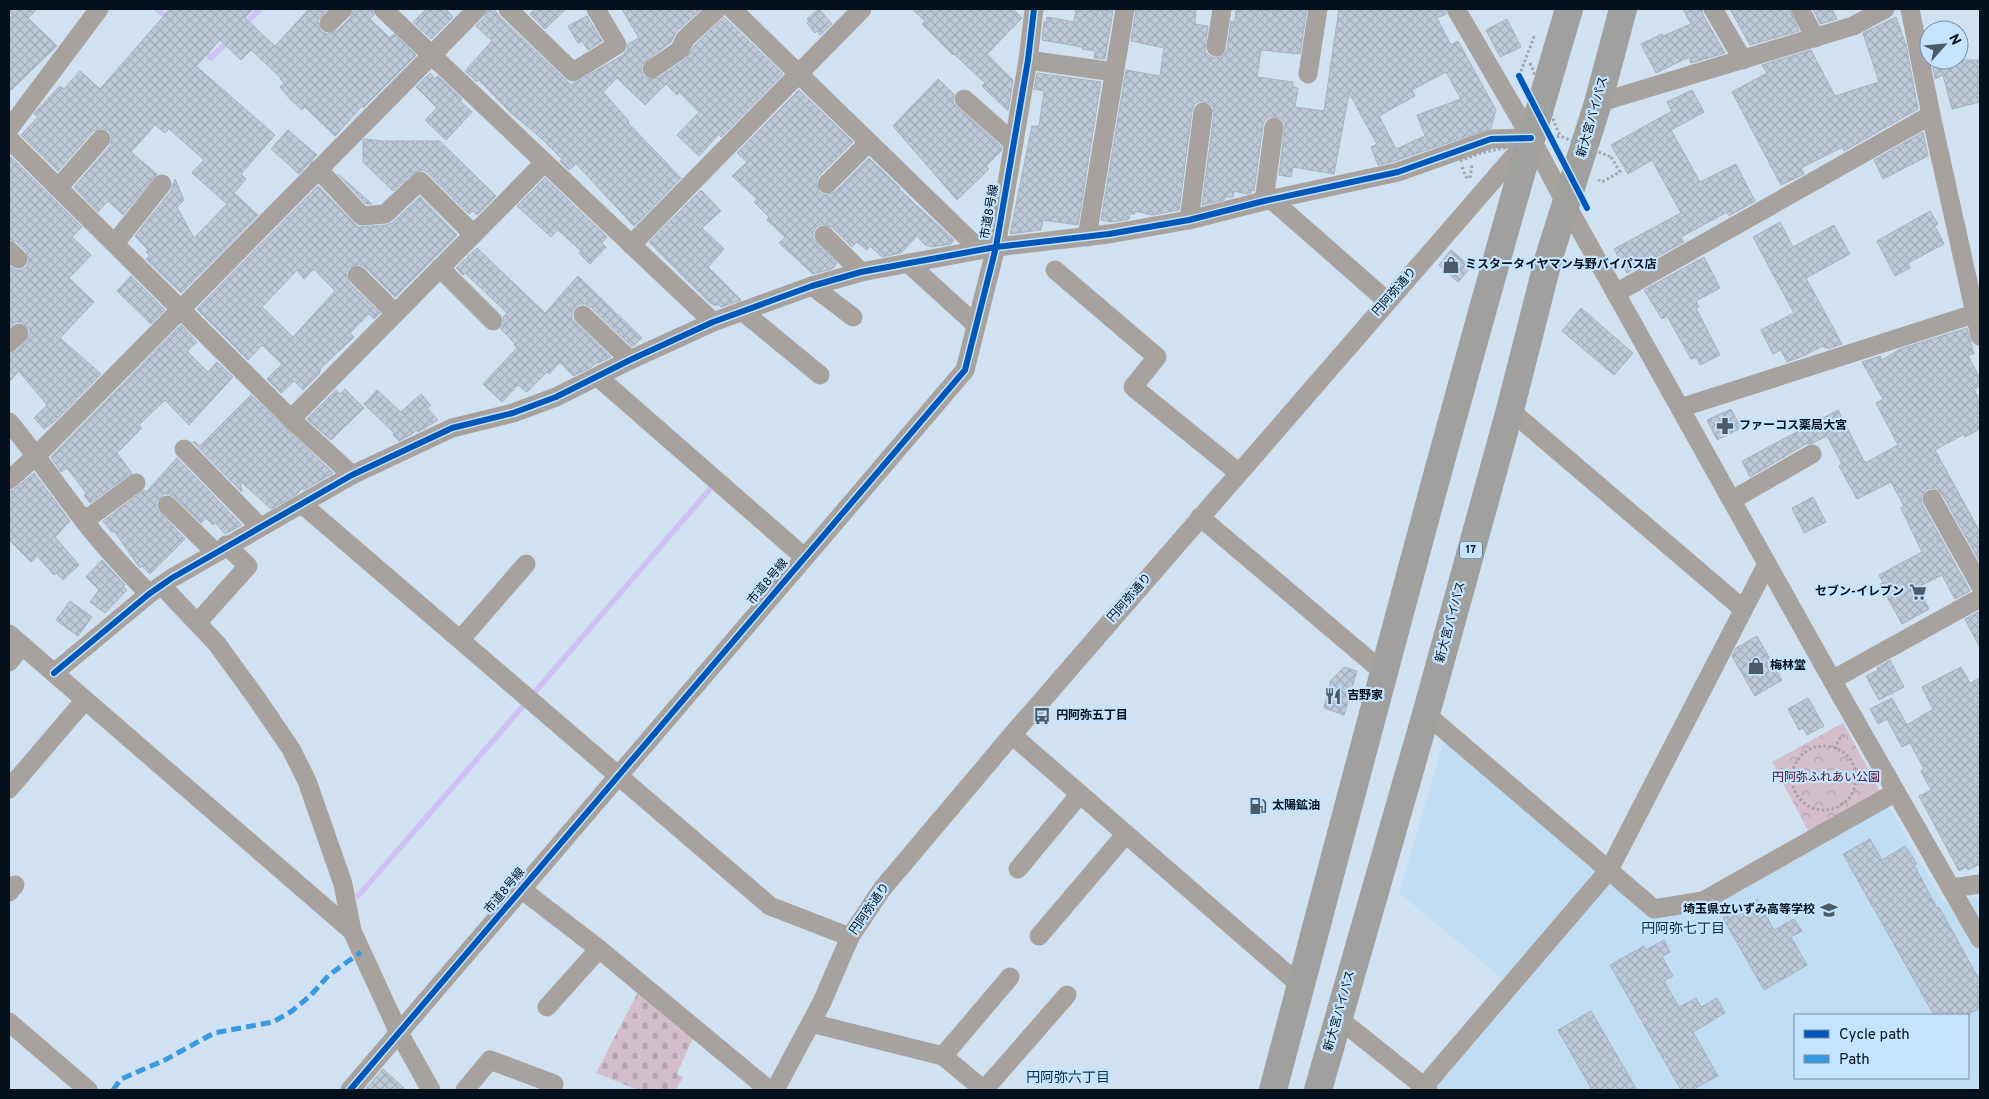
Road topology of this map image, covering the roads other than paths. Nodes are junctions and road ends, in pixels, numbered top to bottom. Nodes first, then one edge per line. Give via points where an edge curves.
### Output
1 (98, 9) edge
2 (343, 9) edge
3 (383, 9) edge
4 (477, 9) edge
5 (508, 9) edge
6 (596, 9) edge
7 (717, 9) edge
8 (732, 9) edge
9 (862, 9) edge
10 (1034, 9) edge
11 (1124, 9) edge
12 (1222, 9) edge
13 (1318, 9) edge
14 (1456, 9) edge
15 (1569, 9) edge
16 (1623, 9) edge
17 (1713, 9) edge
18 (1800, 9) edge
19 (1885, 9) edge
20 (1910, 9) edge
21 (329, 23) dead end
22 (1815, 38) junction
23 (1216, 47) dead end
24 (430, 55) junction
25 (1028, 60) junction
26 (1743, 60) junction
27 (652, 69) dead end
28 (1114, 72) junction
29 (799, 74) junction
30 (1308, 74) dead end
31 (964, 99) dead end
32 (1598, 103) junction
33 (1203, 112) dead end
34 (1931, 115) junction
35 (1534, 125) junction
36 (1274, 127) dead end
37 (9, 129) edge
38 (9, 139) edge
39 (101, 139) dead end
40 (868, 143) junction
41 (1014, 143) junction
42 (544, 163) junction
43 (318, 169) junction
44 (162, 184) dead end
45 (827, 184) dead end
46 (58, 188) junction
47 (1268, 201) junction
48 (1567, 206) junction
49 (1189, 220) junction
50 (473, 234) junction
51 (824, 235) dead end
52 (1088, 237) junction
53 (114, 243) junction
54 (631, 245) junction
55 (988, 248) junction
56 (908, 263) junction
57 (440, 268) junction
58 (1055, 270) dead end
59 (861, 272) junction
60 (358, 275) dead end
61 (812, 286) junction
62 (1616, 292) junction
63 (1387, 301) junction
64 (181, 308) junction
65 (742, 311) junction
66 (395, 313) junction
67 (1978, 313) edge
68 (583, 315) dead end
69 (853, 317) dead end
70 (493, 321) dead end
71 (713, 322) junction
72 (976, 324) junction
73 (1980, 336) edge
74 (630, 360) junction
75 (820, 375) dead end
76 (598, 377) junction
77 (1680, 408) junction
78 (1510, 410) junction
79 (291, 419) junction
80 (9, 422) edge
81 (184, 450) dead end
82 (1812, 454) dead end
83 (37, 455) junction
84 (1238, 473) junction
85 (352, 475) junction
86 (9, 480) edge
87 (136, 483) dead end
88 (1732, 500) junction
89 (1932, 500) dead end
90 (302, 504) junction
91 (167, 506) dead end
92 (1200, 517) junction
93 (84, 521) junction
94 (260, 527) junction
95 (221, 549) junction
96 (804, 557) junction
97 (526, 564) dead end
98 (1767, 564) junction
99 (1980, 585) edge
100 (155, 590) junction
101 (1980, 598) edge
102 (1742, 609) junction
103 (196, 623) junction
104 (461, 639) junction
105 (16, 640) edge
106 (9, 662) edge
107 (1383, 672) junction
108 (54, 673) junction
109 (1832, 680) junction
110 (85, 700) junction
111 (1426, 714) junction
112 (1012, 735) junction
113 (618, 777) junction
114 (9, 789) edge
115 (1896, 792) junction
116 (1080, 794) junction
117 (1126, 834) junction
118 (1018, 868) dead end
119 (1609, 870) junction
120 (1980, 884) edge
121 (1951, 888) junction
122 (521, 889) junction
123 (352, 931) junction
124 (1039, 936) dead end
125 (850, 937) junction
126 (1980, 939) edge
127 (599, 949) junction
128 (1010, 977) dead end
129 (1301, 986) junction
130 (1067, 995) dead end
131 (547, 1007) dead end
132 (1338, 1018) junction
133 (811, 1023) junction
134 (11, 1028) edge
135 (399, 1034) junction
136 (943, 1056) junction
137 (1424, 1089) edge
138 (88, 1090) edge
139 (350, 1090) edge
140 (431, 1090) edge
141 (466, 1090) edge
142 (550, 1090) edge
143 (769, 1090) edge
144 (775, 1090) edge
145 (1273, 1090) edge
146 (1318, 1090) edge

1 - 37 street
2 - 21 street
3 - 24 street
4 - 24 street
5 - 6 street via 573,72 617,45
7 - 27 street via 685,39 680,50
8 - 29 street
9 - 29 street
10 - 25 street, 市道8号線
11 - 28 street
12 - 23 street
13 - 30 street
14 - 35 street
15 - 35 highway
16 - 32 highway, 新大宮バイパス / 17
17 - 26 street
18 - 22 street
19 - 22 street via 1853,26
20 - 34 street
22 - 26 street
24 - 42 street
24 - 43 street
25 - 28 street
25 - 41 street, 市道8号線
26 - 32 street
28 - 52 street
29 - 40 street
29 - 54 street
31 - 41 street
32 - 48 highway, 新大宮バイパス / 17
33 - 49 street
34 - 62 street
34 - 67 street
35 - 47 street via 1398,172
35 - 48 street
35 - 63 street, 円阿弥通り
35 - 107 highway
36 - 47 street
38 - 46 street
39 - 46 street
40 - 45 street
40 - 55 street
41 - 55 street, 市道8号線
42 - 50 street
42 - 54 street
43 - 50 street via 362,216 385,214 420,181
43 - 64 street
44 - 53 street
46 - 53 street
47 - 49 street
47 - 63 street
48 - 62 street
48 - 78 highway, 新大宮バイパス / 17 via 1549,258
49 - 52 street
50 - 57 street
51 - 59 street
52 - 55 street
53 - 64 street
54 - 71 street
55 - 56 street
55 - 72 street, 市道8号線
56 - 59 street
56 - 72 street
57 - 66 street
57 - 70 street
58 - 84 street via 1157,357 1133,387
59 - 61 street
60 - 66 street
61 - 65 street
61 - 69 street
62 - 77 street
63 - 84 street, 円阿弥通り
64 - 79 street
64 - 83 street
65 - 71 street
65 - 75 street
66 - 79 street
67 - 73 street
67 - 77 street
68 - 74 street
71 - 74 street
72 - 96 street, 市道8号線 via 965,370
74 - 76 street
76 - 85 street via 513,413 452,428
76 - 96 street
77 - 88 street
78 - 102 street
78 - 111 highway, 新大宮バイパス / 17
79 - 85 street
80 - 83 street
81 - 94 street
82 - 88 street
83 - 86 street
83 - 93 street
84 - 92 street, 円阿弥通り
85 - 90 street
87 - 93 street
88 - 98 street
89 - 99 street
90 - 94 street
90 - 104 street
91 - 95 street
92 - 107 street
92 - 112 street, 円阿弥通り
93 - 100 street via 110,554
94 - 95 street
95 - 100 street
95 - 103 street via 248,566
96 - 113 street, 市道8号線
97 - 104 street
98 - 102 street
98 - 109 street
100 - 103 street
100 - 108 street
101 - 109 street
102 - 119 street
103 - 123 street via 217,644 295,757 307,781 343,884
104 - 113 street
105 - 106 street
105 - 108 street
107 - 129 highway
108 - 110 street
109 - 115 street
110 - 114 street
110 - 123 street
111 - 119 street
111 - 132 highway, 新大宮バイパス / 17
112 - 116 street
112 - 125 street, 円阿弥通り via 882,889
113 - 122 street, 市道8号線
113 - 125 street via 770,906
115 - 119 street via 1703,901 1654,909
115 - 121 street
116 - 117 street
116 - 118 street
117 - 124 street
117 - 129 street
119 - 137 street
120 - 121 street
121 - 126 street
122 - 127 street
122 - 135 street, 市道8号線
123 - 135 street
125 - 133 street, 円阿弥通り
127 - 131 street
127 - 143 street
128 - 136 street
129 - 145 highway
130 - 136 street via 984,1090
132 - 137 street
132 - 146 highway, 新大宮バイパス / 17
133 - 136 street
133 - 144 street, 円阿弥通り
134 - 138 street
135 - 139 street, 市道8号線
135 - 140 street
141 - 142 street via 490,1060 554,1084

